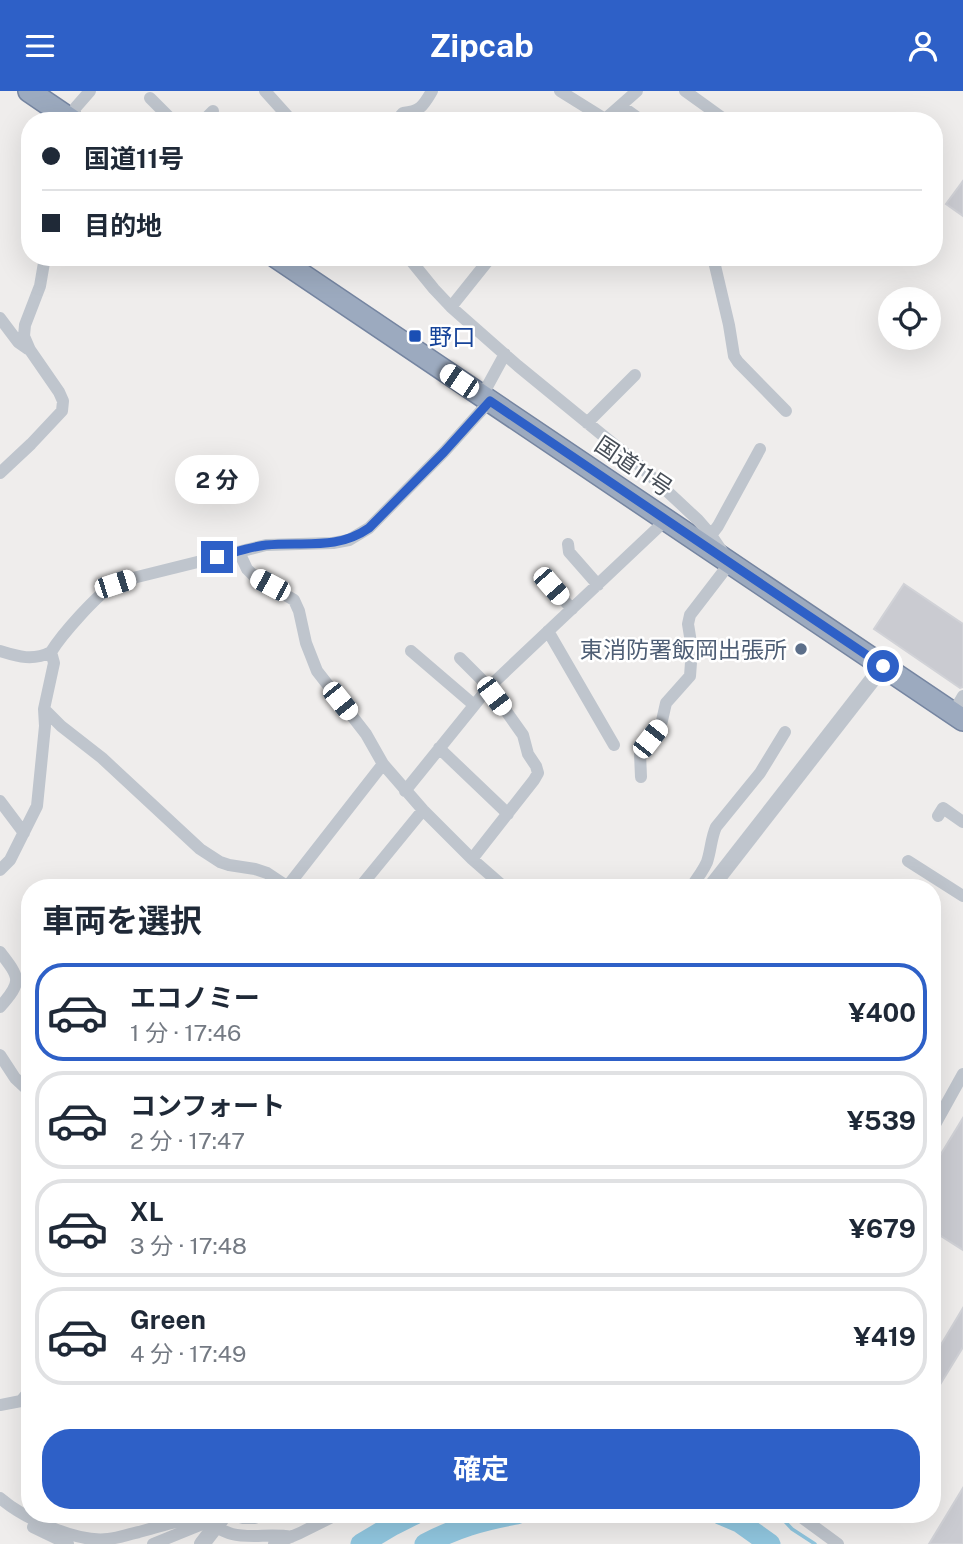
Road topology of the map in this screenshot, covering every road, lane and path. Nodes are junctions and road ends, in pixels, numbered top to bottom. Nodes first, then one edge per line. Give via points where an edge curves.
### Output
1 (29, 91) edge
2 (90, 91) edge
3 (432, 91) edge
4 (560, 91) edge
5 (637, 91) edge
6 (685, 91) edge
7 (274, 94) edge
8 (150, 98) dead end
9 (621, 106) junction
10 (59, 112) edge
11 (74, 112) edge
12 (164, 112) edge
13 (286, 112) edge
14 (412, 112) edge
15 (592, 112) edge
16 (614, 112) edge
17 (629, 112) edge
18 (714, 112) edge
19 (43, 266) edge
20 (289, 266) edge
21 (415, 266) edge
22 (484, 266) edge
23 (715, 266) edge
24 (451, 307) junction
25 (0, 318) edge
26 (30, 350) junction
27 (505, 354) junction
28 (635, 375) dead end
29 (486, 399) junction
30 (786, 411) dead end
31 (587, 423) junction
32 (760, 449) dead end
33 (0, 473) edge
34 (666, 520) junction
35 (711, 535) junction
36 (568, 544) dead end
37 (239, 552) junction
38 (730, 563) junction
39 (598, 585) junction
40 (551, 586) dead end
41 (572, 609) junction
42 (548, 631) junction
43 (0, 651) edge
44 (411, 651) dead end
45 (51, 652) junction
46 (460, 658) dead end
47 (883, 666) junction
48 (488, 687) junction
49 (474, 705) junction
50 (44, 709) junction
51 (960, 710) edge
52 (785, 732) dead end
53 (614, 745) dead end
54 (439, 748) junction
55 (383, 764) junction
56 (641, 776) dead end
57 (405, 791) junction
58 (0, 801) edge
59 (423, 810) junction
60 (508, 814) junction
61 (938, 816) dead end
62 (963, 822) edge
63 (24, 833) junction
64 (472, 859) junction
65 (908, 861) dead end
66 (0, 870) edge
67 (276, 879) edge
68 (294, 879) edge
69 (367, 879) edge
70 (495, 879) edge
71 (698, 879) edge
72 (717, 879) edge
73 (936, 879) edge
74 (941, 882) edge
75 (963, 896) edge
76 (0, 952) edge
77 (0, 1007) edge
78 (0, 1055) edge
79 (963, 1074) edge
80 (21, 1084) edge
81 (941, 1114) edge
82 (21, 1401) edge
83 (0, 1405) edge
84 (0, 1497) edge
85 (0, 1505) edge
86 (21, 1513) edge
87 (21, 1520) edge
88 (27, 1523) edge
89 (41, 1523) edge
90 (173, 1523) edge
91 (197, 1523) edge
92 (215, 1523) edge
93 (220, 1523) edge
94 (320, 1523) edge
95 (809, 1523) edge
96 (291, 1537) junction
97 (68, 1544) edge
98 (153, 1544) edge
99 (202, 1544) edge
100 (274, 1544) edge
101 (838, 1544) edge

1 - 10 highway
2 - 11 street
3 - 14 street via 422,107
4 - 15 street
5 - 9 street
6 - 18 street
7 - 13 street
8 - 12 street
9 - 16 street
9 - 17 street
19 - 26 street via 25,325
20 - 29 highway, 国道11号
21 - 24 street
22 - 24 street
23 - 30 street via 734,356
24 - 27 street
25 - 26 street
26 - 33 street via 59,392 62,411
27 - 29 street
27 - 31 street
28 - 31 street
29 - 34 highway, 国道11号
29 - 37 street via 444,452 359,535 333,543 266,545
31 - 35 street via 639,464
32 - 35 street
34 - 38 highway, 国道11号
34 - 39 street
35 - 38 street
36 - 39 street via 569,552
37 - 45 street via 115,584
37 - 55 street via 255,577 293,600 317,671
38 - 47 highway, 国道11号
38 - 56 street via 690,615 690,676 666,703 662,725 640,753
39 - 41 street
40 - 41 street
41 - 42 street
42 - 48 street
42 - 53 street
43 - 45 street via 31,658
44 - 49 street
45 - 50 street via 54,663
46 - 48 street
47 - 51 highway, 国道11号
47 - 72 street
48 - 49 street
48 - 60 street via 523,735 538,773
49 - 54 street
50 - 63 street via 37,806
50 - 67 street via 200,849 220,862
52 - 71 street via 760,773 716,827
54 - 57 street
54 - 60 street
55 - 57 street
55 - 68 street
57 - 59 street
58 - 63 street
59 - 64 street
59 - 69 street
60 - 64 street
61 - 62 street via 943,808
63 - 66 street
64 - 70 street
65 - 73 street
74 - 75 street
76 - 77 street via 17,980
78 - 80 street
79 - 81 street
82 - 83 street
84 - 86 street
85 - 87 street
88 - 97 street
89 - 90 street via 85,1538 107,1539
91 - 98 street
92 - 96 street via 231,1534
93 - 99 street, bridge
94 - 96 street
95 - 101 street
96 - 100 street

